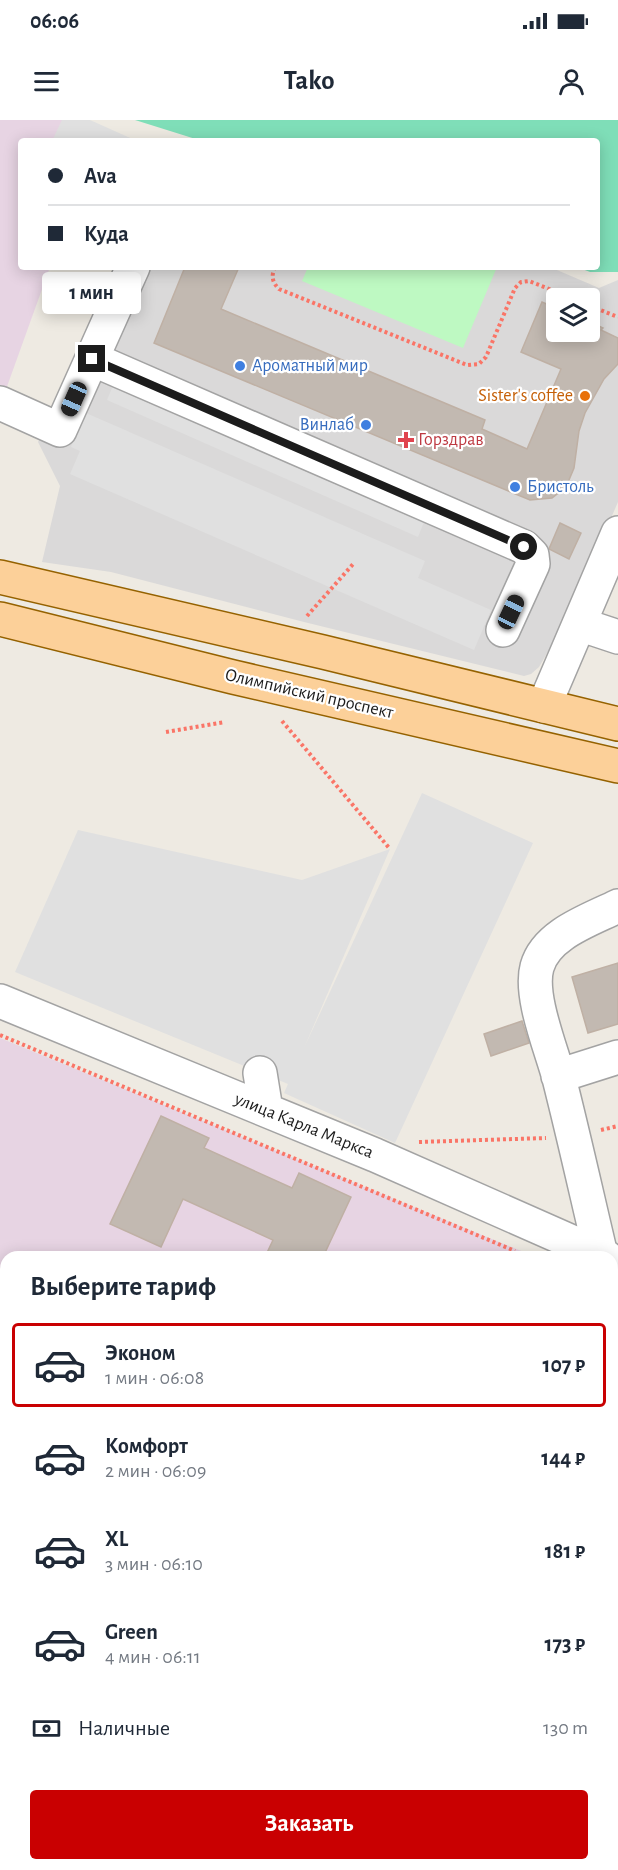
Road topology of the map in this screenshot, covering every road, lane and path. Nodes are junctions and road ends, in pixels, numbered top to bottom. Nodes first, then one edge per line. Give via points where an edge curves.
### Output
1 (132, 270) edge
2 (274, 270) edge
3 (547, 288) edge
4 (600, 310) edge
5 (618, 317) edge
6 (92, 359) junction
7 (0, 404) edge
8 (618, 533) edge
9 (354, 562) dead end
10 (0, 578) edge
11 (307, 616) dead end
12 (0, 618) edge
13 (579, 624) junction
14 (503, 630) dead end
15 (618, 637) edge
16 (544, 706) junction
17 (282, 721) dead end
18 (225, 722) dead end
19 (618, 724) edge
20 (166, 732) dead end
21 (618, 766) edge
22 (390, 849) dead end
23 (618, 906) edge
24 (0, 1000) edge
25 (0, 1035) edge
26 (618, 1057) edge
27 (260, 1073) dead end
28 (558, 1076) junction
29 (266, 1110) junction
30 (618, 1126) edge
31 (573, 1137) junction
32 (418, 1142) dead end
33 (517, 1251) edge
34 (595, 1251) edge
35 (607, 1251) edge

1 - 6 street
2 - 3 path via 273,282 279,289 467,365 478,364 486,357 521,282
4 - 5 path
6 - 7 street via 60,430
6 - 14 street via 524,547 532,555 533,564
8 - 13 street
9 - 11 path
10 - 16 main road
12 - 21 main road, Олимпийский проспект via 233,677
13 - 15 street
13 - 16 street
16 - 19 main road
17 - 22 path
18 - 20 path
23 - 28 street via 548,946 537,967 535,992
24 - 29 street, улица Карла Маркса
25 - 33 path
26 - 28 street
27 - 29 street
28 - 31 street
29 - 34 street, улица Карла Маркса via 300,1112
30 - 31 path
31 - 32 path
31 - 35 street

